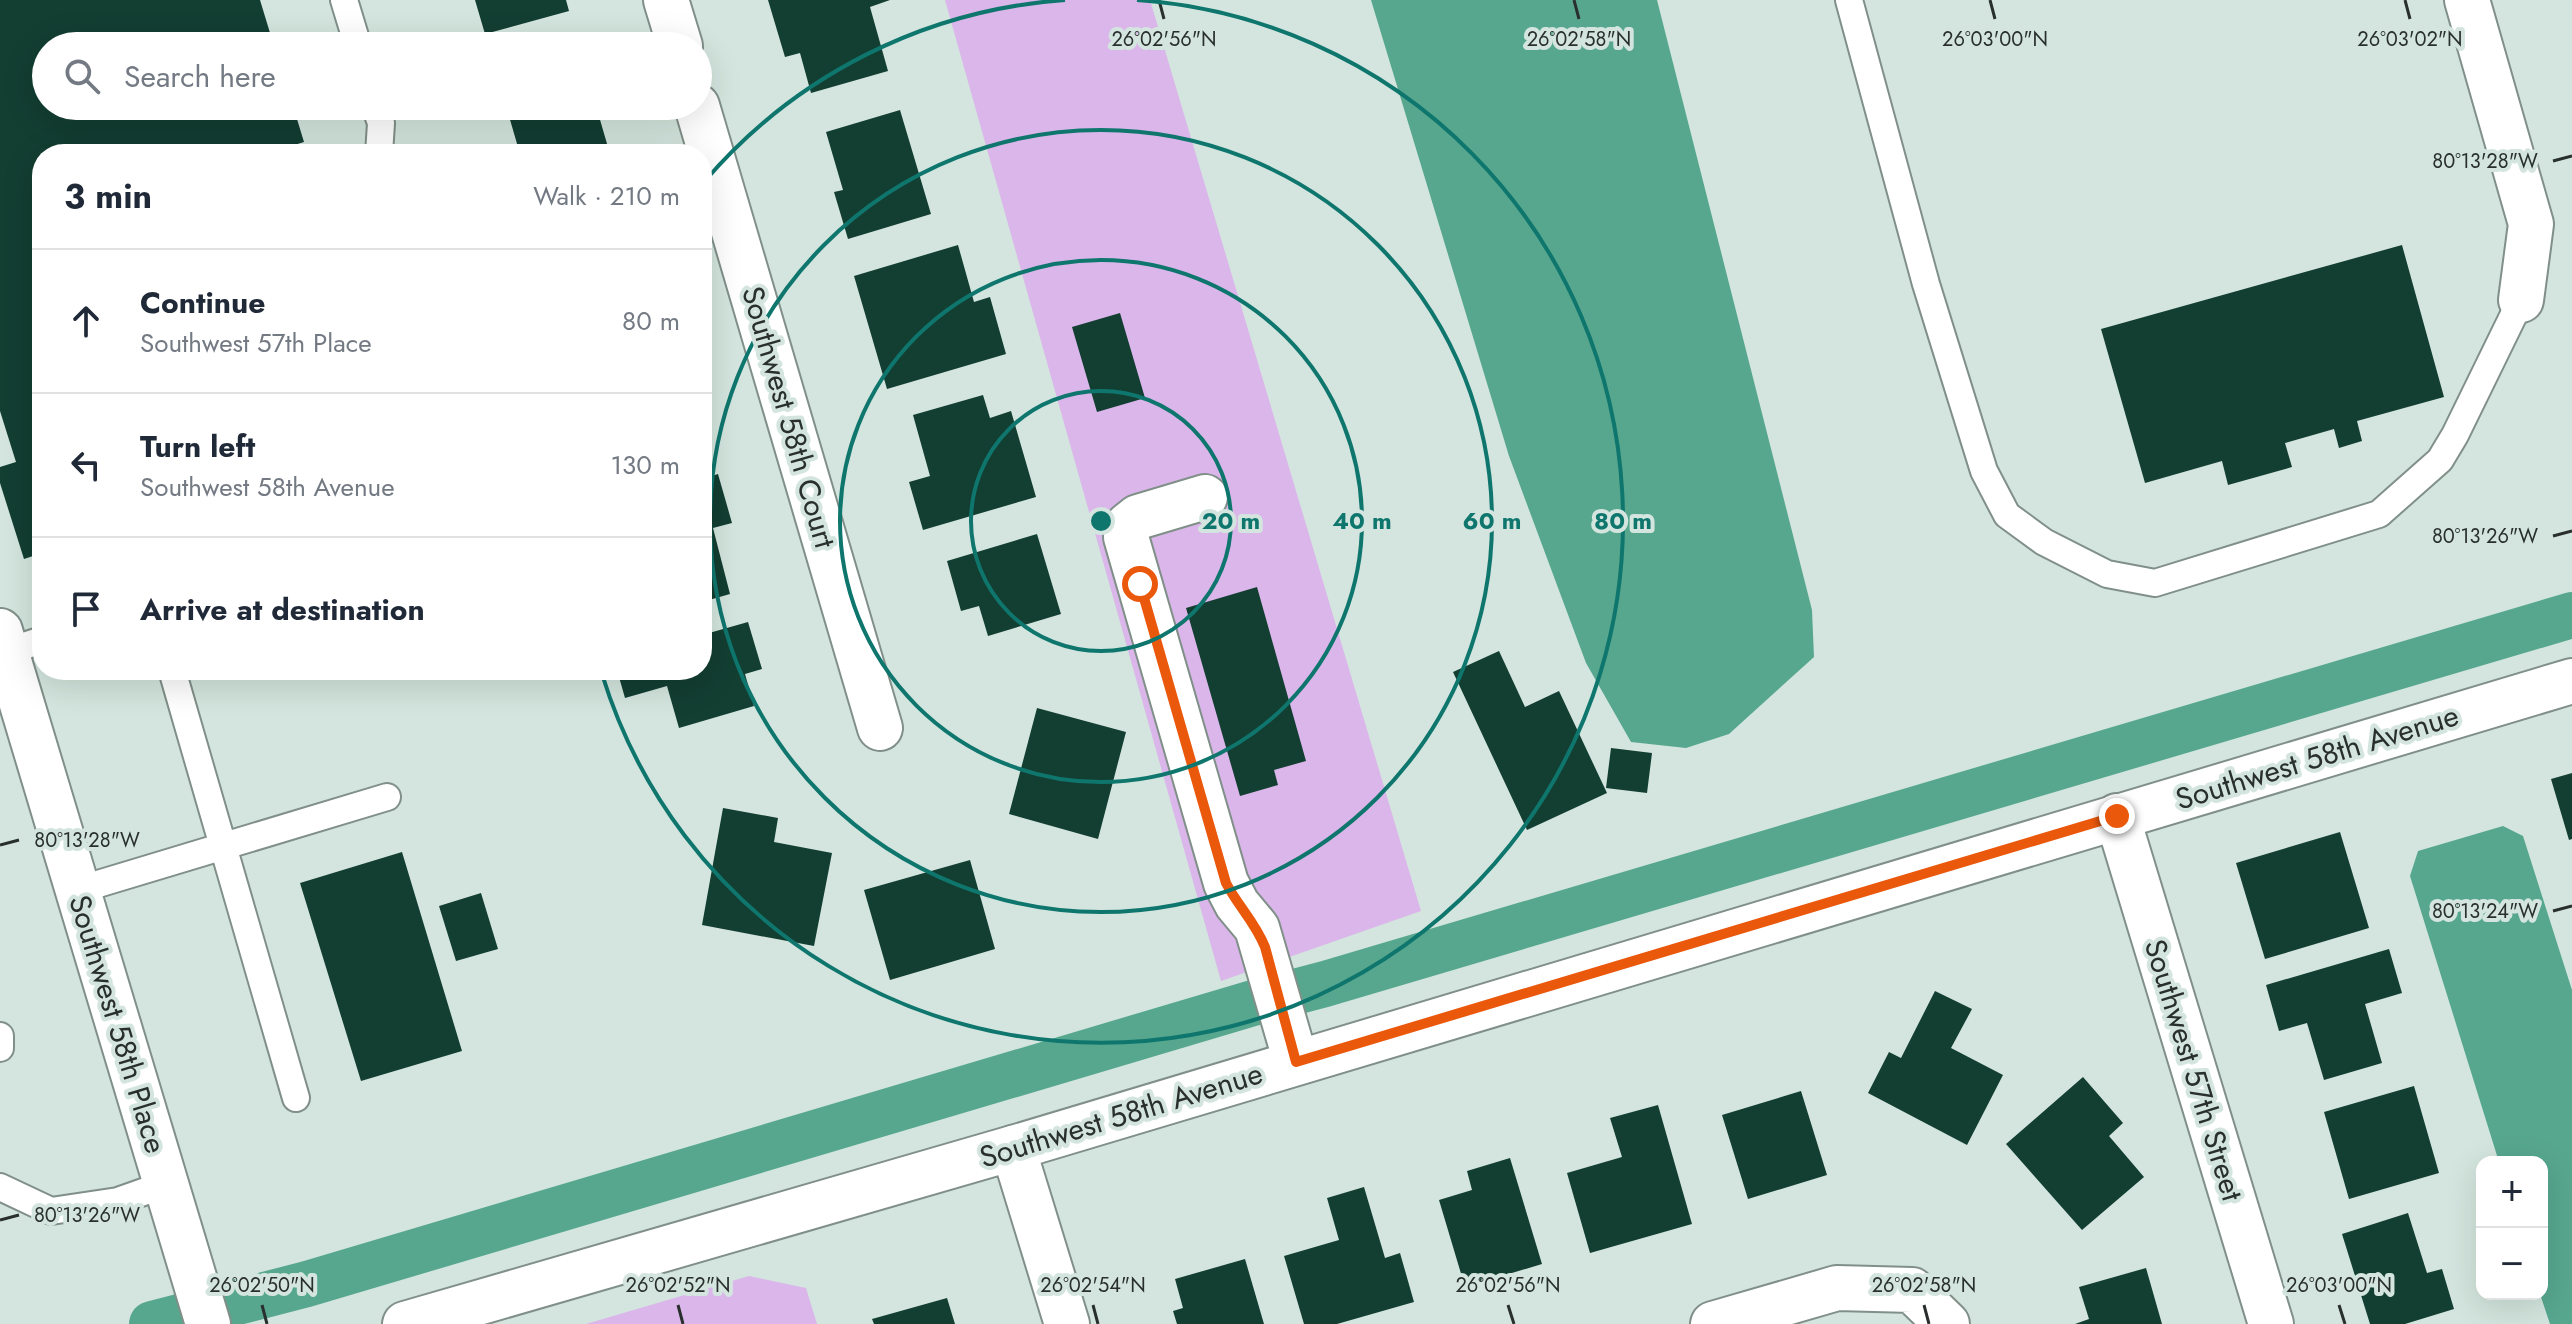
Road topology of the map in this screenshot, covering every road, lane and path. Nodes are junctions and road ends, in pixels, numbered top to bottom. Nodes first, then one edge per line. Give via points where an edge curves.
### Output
1 (344, 0) edge
2 (666, 0) edge
3 (1849, 0) edge
4 (2467, 0) edge
5 (354, 32) edge
6 (676, 32) edge
7 (380, 120) edge
8 (701, 120) edge
9 (380, 144) edge
10 (708, 144) edge
11 (712, 157) edge
12 (2521, 300) joint
13 (1205, 497) dead end
14 (16, 641) edge
15 (175, 680) edge
16 (2572, 681) edge
17 (880, 728) dead end
18 (387, 797) dead end
19 (2117, 816) junction
20 (223, 846) junction
21 (78, 890) junction
22 (0, 1036) edge
23 (0, 1048) edge
24 (1294, 1052) junction
25 (296, 1098) dead end
26 (1013, 1148) junction
27 (166, 1184) junction
28 (0, 1187) edge
29 (208, 1324) edge
30 (405, 1324) edge
31 (1067, 1324) edge
32 (1713, 1324) edge
33 (1947, 1324) edge
34 (2271, 1324) edge

1 - 5 lane
2 - 6 street
3 - 12 lane via 1926,284 1984,471 2007,515 2044,542 2107,574 2155,583 2379,514 2440,460
4 - 12 street via 2531,224
7 - 9 lane
8 - 10 street, Southwest 58th Court
11 - 17 street, Southwest 58th Court
13 - 24 street via 1138,517 1128,525 1126,537 1226,883 1265,947
14 - 21 street, Southwest 58th Place
15 - 20 lane
16 - 19 street, Southwest 58th Avenue
18 - 20 lane
19 - 24 street, Southwest 58th Avenue
19 - 34 street, Southwest 57th Street
20 - 21 lane
20 - 25 lane
21 - 27 street, Southwest 58th Place
22 - 23 lane
24 - 26 street, Southwest 58th Avenue
26 - 30 street, Southwest 58th Avenue
26 - 31 street
27 - 28 lane via 118,1201 51,1211
27 - 29 street, Southwest 58th Place
32 - 33 street via 1837,1288 1912,1290

